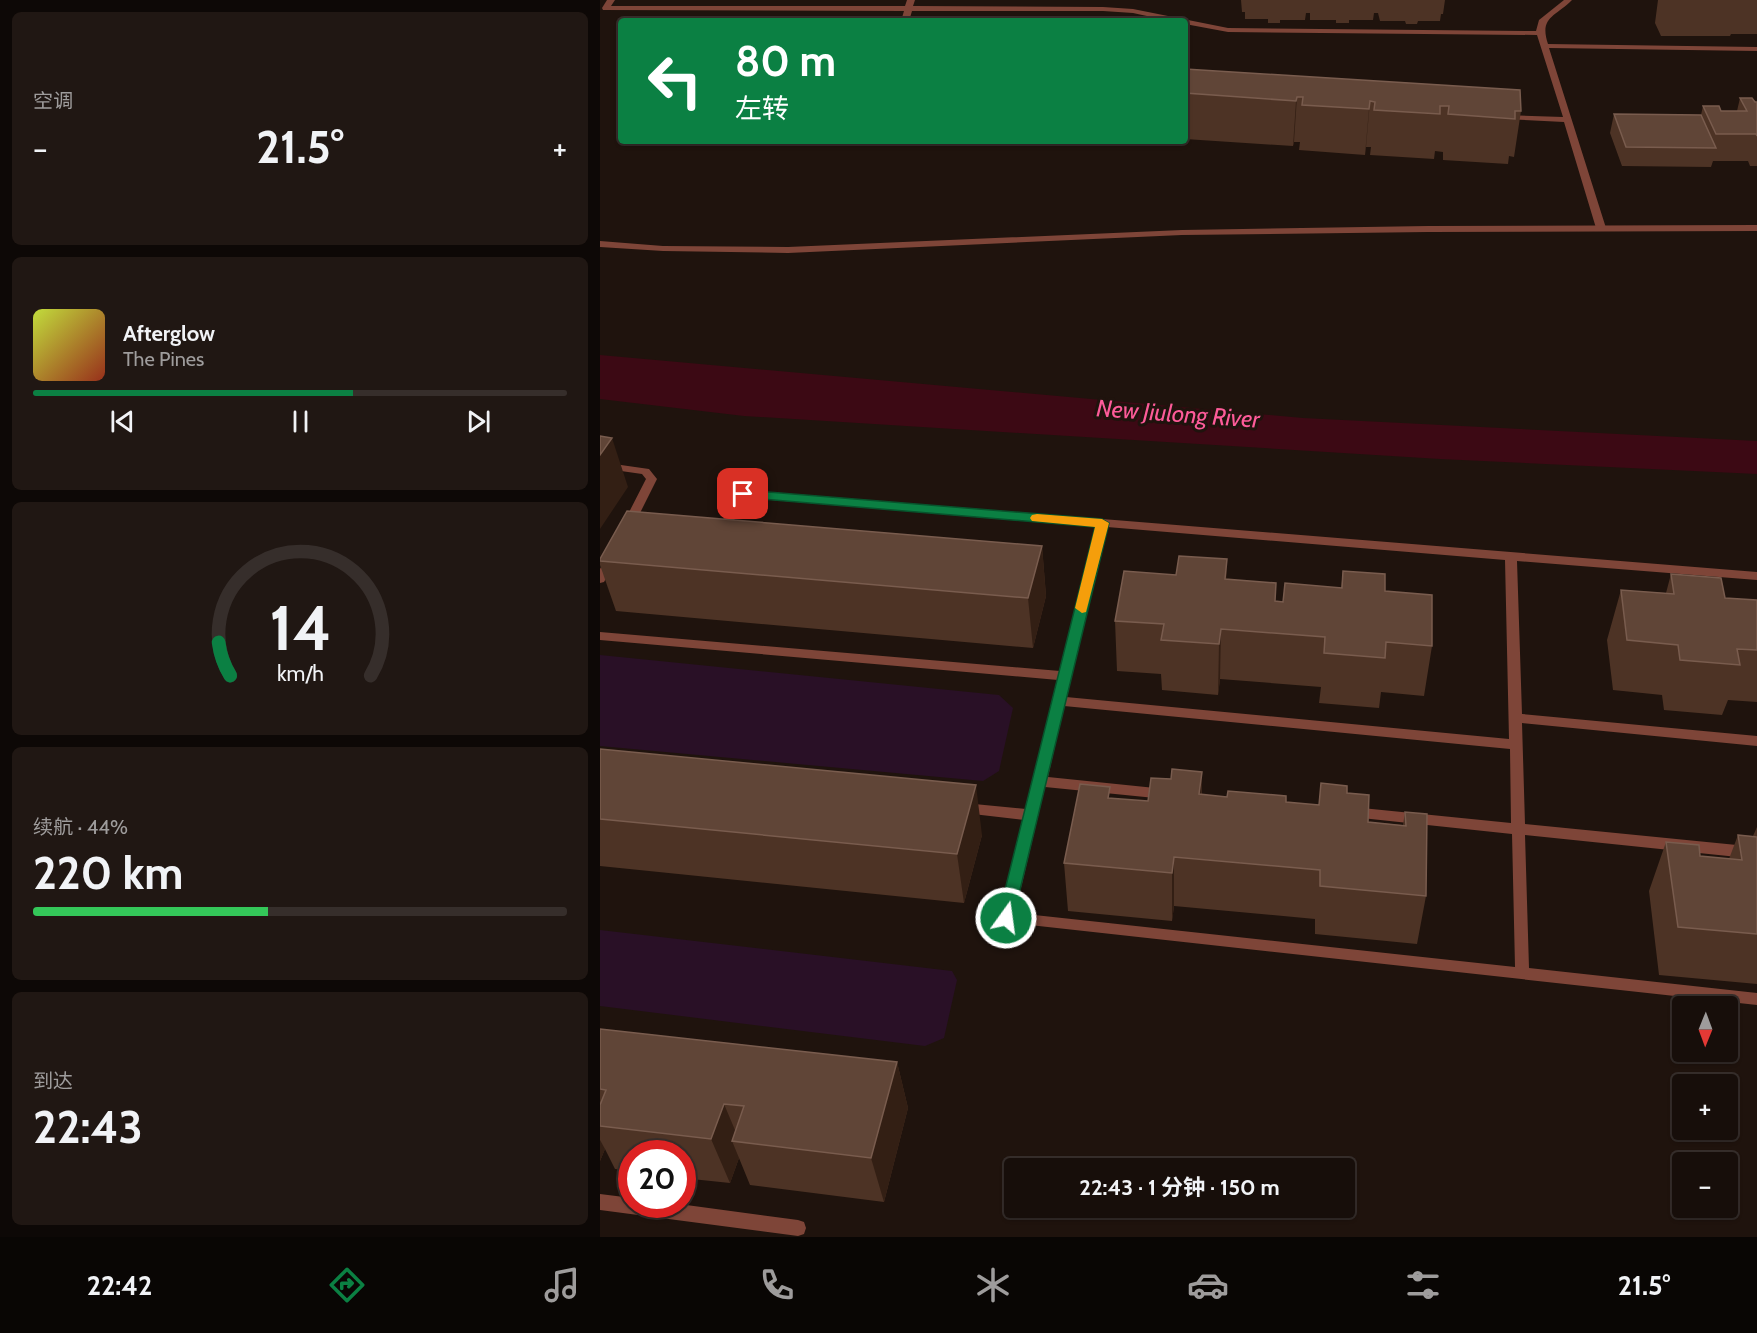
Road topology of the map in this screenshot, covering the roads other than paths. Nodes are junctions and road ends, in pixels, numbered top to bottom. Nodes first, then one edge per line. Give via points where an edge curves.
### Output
1 (610, 0) edge
2 (911, 0) edge
3 (1568, 0) edge
4 (909, 9) junction
5 (906, 18) edge
6 (1168, 18) edge
7 (1188, 22) edge
8 (1540, 33) junction
9 (1544, 46) junction
10 (1757, 49) edge
11 (1498, 117) edge
12 (1567, 120) junction
13 (1601, 228) junction
14 (1757, 228) edge
15 (600, 244) edge
16 (600, 465) edge
17 (1102, 523) junction
18 (714, 547) edge
19 (1511, 556) junction
20 (1757, 576) edge
21 (600, 579) edge
22 (600, 636) edge
23 (1065, 676) junction
24 (1059, 701) junction
25 (1515, 718) junction
26 (1757, 741) edge
27 (1516, 745) junction
28 (1040, 781) junction
29 (1179, 795) edge
30 (950, 806) edge
31 (1343, 811) edge
32 (1032, 815) junction
33 (1518, 829) junction
34 (1757, 853) edge
35 (1522, 974) junction
36 (1757, 999) edge
37 (600, 1202) edge
38 (798, 1228) dead end

1 - 4 street via 606,8
2 - 4 street
3 - 8 street via 1542,22
4 - 5 street
4 - 6 street via 1102,9
7 - 8 street via 1228,30
8 - 9 street
9 - 10 street
9 - 12 street
11 - 12 street
12 - 13 street
13 - 14 street
13 - 15 street via 1097,235 777,251 702,252
16 - 21 street via 645,471 652,479
17 - 18 street via 743,494
17 - 19 street
17 - 23 street
19 - 20 street
19 - 25 street
22 - 23 street
23 - 24 street
24 - 27 street
24 - 28 street
25 - 26 street
25 - 27 street
27 - 33 street
28 - 29 street
28 - 32 street
30 - 32 street
31 - 33 street
32 - 35 street via 1006,918
33 - 34 street
33 - 35 street
35 - 36 street
37 - 38 street

